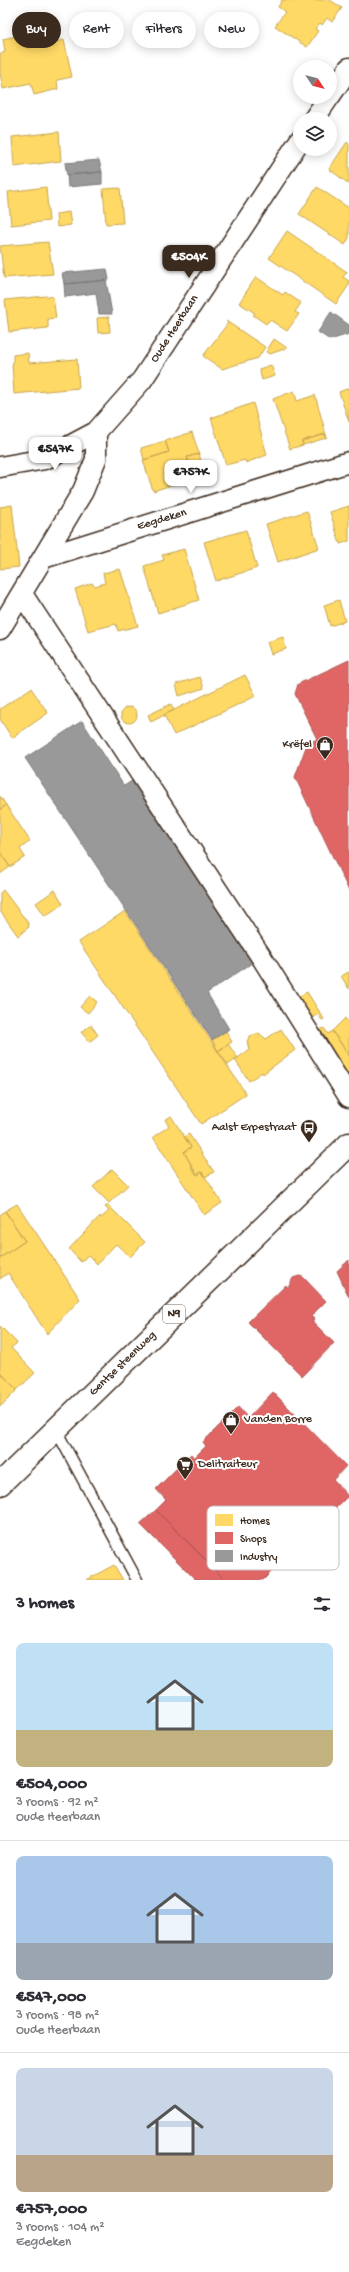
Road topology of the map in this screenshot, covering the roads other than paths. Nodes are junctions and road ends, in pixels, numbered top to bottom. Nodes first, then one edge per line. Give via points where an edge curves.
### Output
1 (349, 68) edge
2 (337, 86) edge
3 (293, 151) edge
4 (96, 432) junction
5 (349, 462) edge
6 (0, 467) edge
7 (43, 558) junction
8 (22, 594) junction
9 (0, 629) edge
10 (349, 1097) edge
11 (349, 1144) edge
12 (56, 1430) junction
13 (0, 1484) edge
14 (138, 1580) edge

1 - 2 street
3 - 4 street, Oude Heerbaan via 142,380
4 - 6 street, Oude Heerbaan via 45,459
4 - 7 street via 96,459 83,491
5 - 7 street, Eegdeken
7 - 8 street
8 - 9 street
8 - 10 street via 262,958
11 - 12 main road, Gentse steenweg / N9
12 - 13 main road, Gentse steenweg / N9
12 - 14 lane

